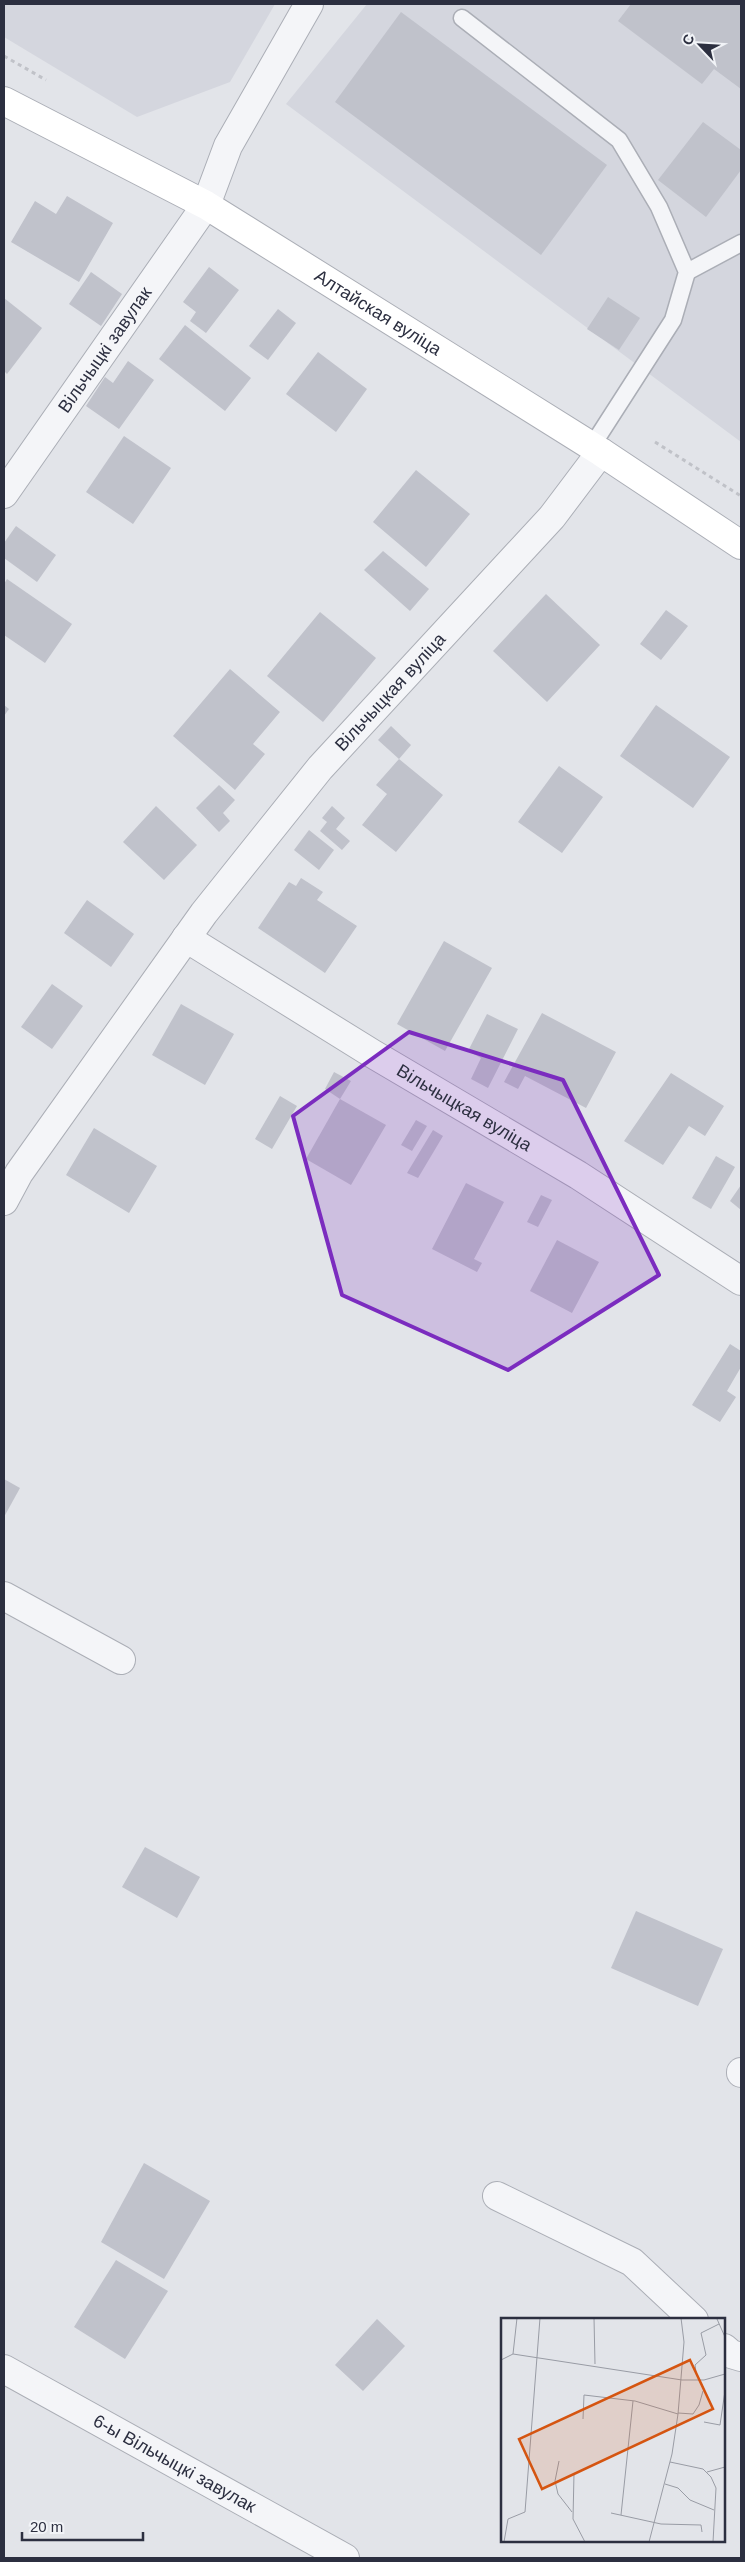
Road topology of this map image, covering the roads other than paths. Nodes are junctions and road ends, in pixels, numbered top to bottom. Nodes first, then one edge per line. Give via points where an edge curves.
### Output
1 (309, 4) edge
2 (462, 18) dead end
3 (4, 101) edge
4 (206, 204) junction
5 (741, 244) edge
6 (687, 272) junction
7 (596, 449) junction
8 (4, 494) edge
9 (741, 545) edge
10 (186, 938) junction
11 (4, 1201) edge
12 (741, 1281) edge
13 (4, 1596) edge
14 (121, 1660) dead end
15 (497, 2196) dead end
16 (692, 2318) edge
17 (725, 2349) edge
18 (741, 2357) edge
19 (4, 2369) edge
20 (345, 2558) edge

1 - 4 street, Вільчыцкі завулак via 228,146
2 - 6 lane via 619,140 659,206
3 - 4 main road, Алтайская вуліца
4 - 7 main road, Алтайская вуліца
4 - 8 street, Вільчыцкі завулак
5 - 6 lane
6 - 7 lane via 673,320
7 - 9 main road, Алтайская вуліца
7 - 10 street, Вільчыцкая вуліца via 552,517 320,768
10 - 11 street, Вільчыцкая вуліца via 19,1173
10 - 12 street, Вільчыцкая вуліца via 578,1175
13 - 14 street
15 - 16 street via 632,2262
17 - 18 street
19 - 20 street, 6-ы Вільчыцкі завулак

